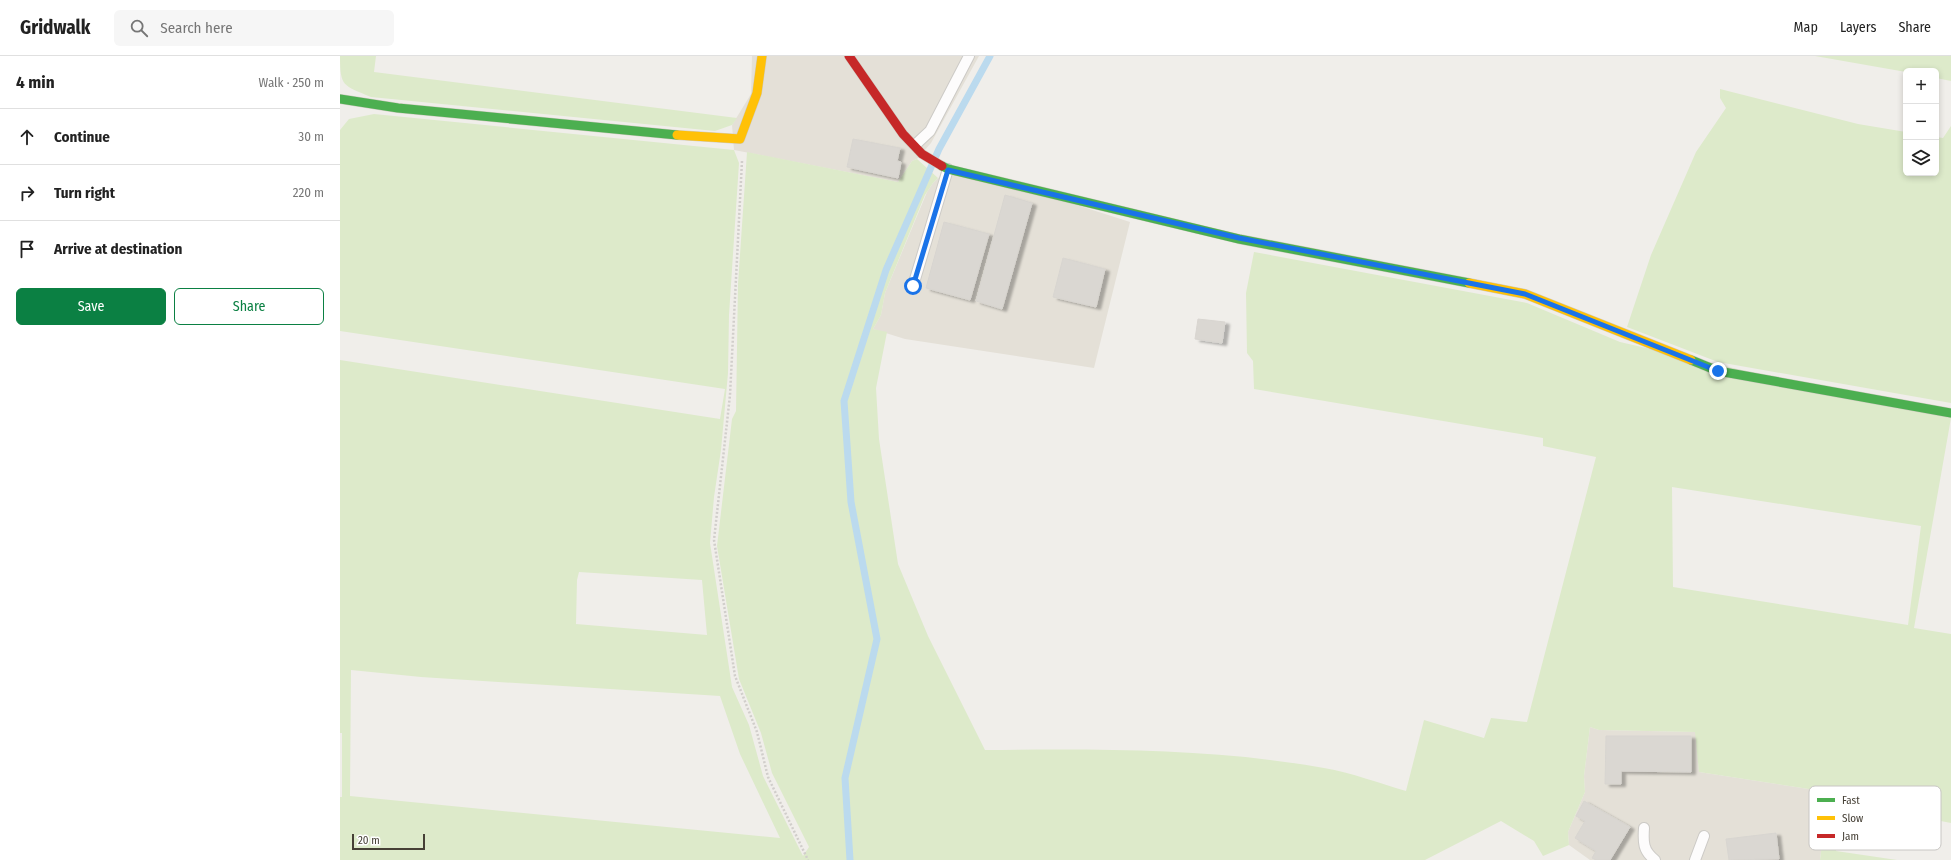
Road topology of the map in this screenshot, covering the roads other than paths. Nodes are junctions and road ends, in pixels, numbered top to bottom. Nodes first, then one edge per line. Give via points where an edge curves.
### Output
1 (762, 56) edge
2 (849, 56) edge
3 (969, 56) edge
4 (340, 99) edge
5 (915, 145) junction
6 (946, 168) junction
7 (913, 286) dead end
8 (1951, 412) edge
9 (1644, 828) dead end
10 (1704, 836) dead end
11 (1655, 860) edge
12 (1695, 860) edge

1 - 4 street via 757,93 740,139 406,109
2 - 5 street via 903,134
3 - 5 lane via 930,131
5 - 6 street via 922,154
6 - 7 lane
6 - 8 street via 1239,238 1525,294 1718,371
9 - 11 lane via 1643,846
10 - 12 lane

